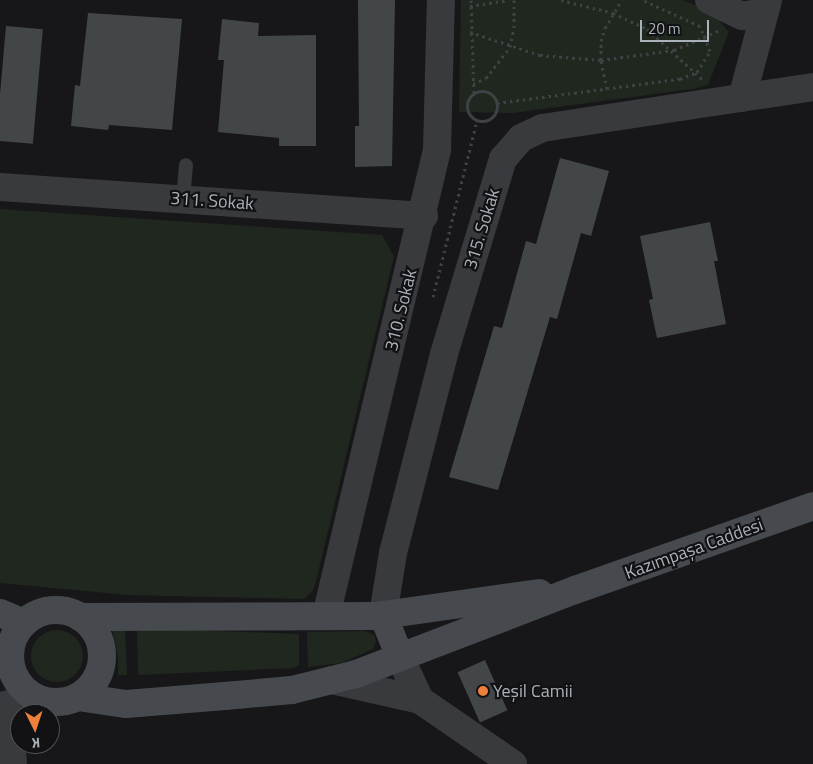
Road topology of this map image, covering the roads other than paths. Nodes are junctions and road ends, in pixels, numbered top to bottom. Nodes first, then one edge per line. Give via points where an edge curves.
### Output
1 (441, 0) edge
2 (709, 0) edge
3 (757, 9) edge
4 (813, 87) edge
5 (732, 100) junction
6 (186, 165) dead end
7 (0, 187) edge
8 (182, 199) junction
9 (424, 216) junction
10 (813, 506) edge
11 (575, 590) junction
12 (383, 615) junction
13 (326, 616) junction
14 (80, 617) junction
15 (12, 618) edge
16 (5, 651) edge
17 (400, 657) junction
18 (332, 680) junction
19 (78, 697) junction
20 (36, 698) junction
21 (420, 700) junction
22 (4, 705) edge
23 (13, 764) edge
24 (513, 764) edge

1 - 9 street, 310. Sokak via 437,149
2 - 3 street
3 - 5 street
4 - 5 street, 315. Sokak
5 - 12 street, 315. Sokak via 542,128 521,138 503,159 442,364 393,553
6 - 8 lane
7 - 8 street, 311. Sokak
8 - 9 street, 311. Sokak
9 - 13 street, 310. Sokak
10 - 11 main road, Kazımpaşa Caddesi
11 - 12 main road, Kazımpaşa Caddesi
11 - 17 main road, Kazımpaşa Caddesi
12 - 13 main road, Kazımpaşa Caddesi
12 - 17 main road
13 - 14 main road, Kazımpaşa Caddesi
14 - 15 main road via 51,610
14 - 19 main road via 97,634 102,657 96,681
15 - 16 main road
16 - 20 main road via 16,679
17 - 18 main road, Kazımpaşa Caddesi
17 - 21 street
18 - 19 main road, Kazımpaşa Caddesi via 292,690 126,704
18 - 21 street
19 - 20 main road via 64,702
20 - 22 street
21 - 24 street
22 - 23 street

